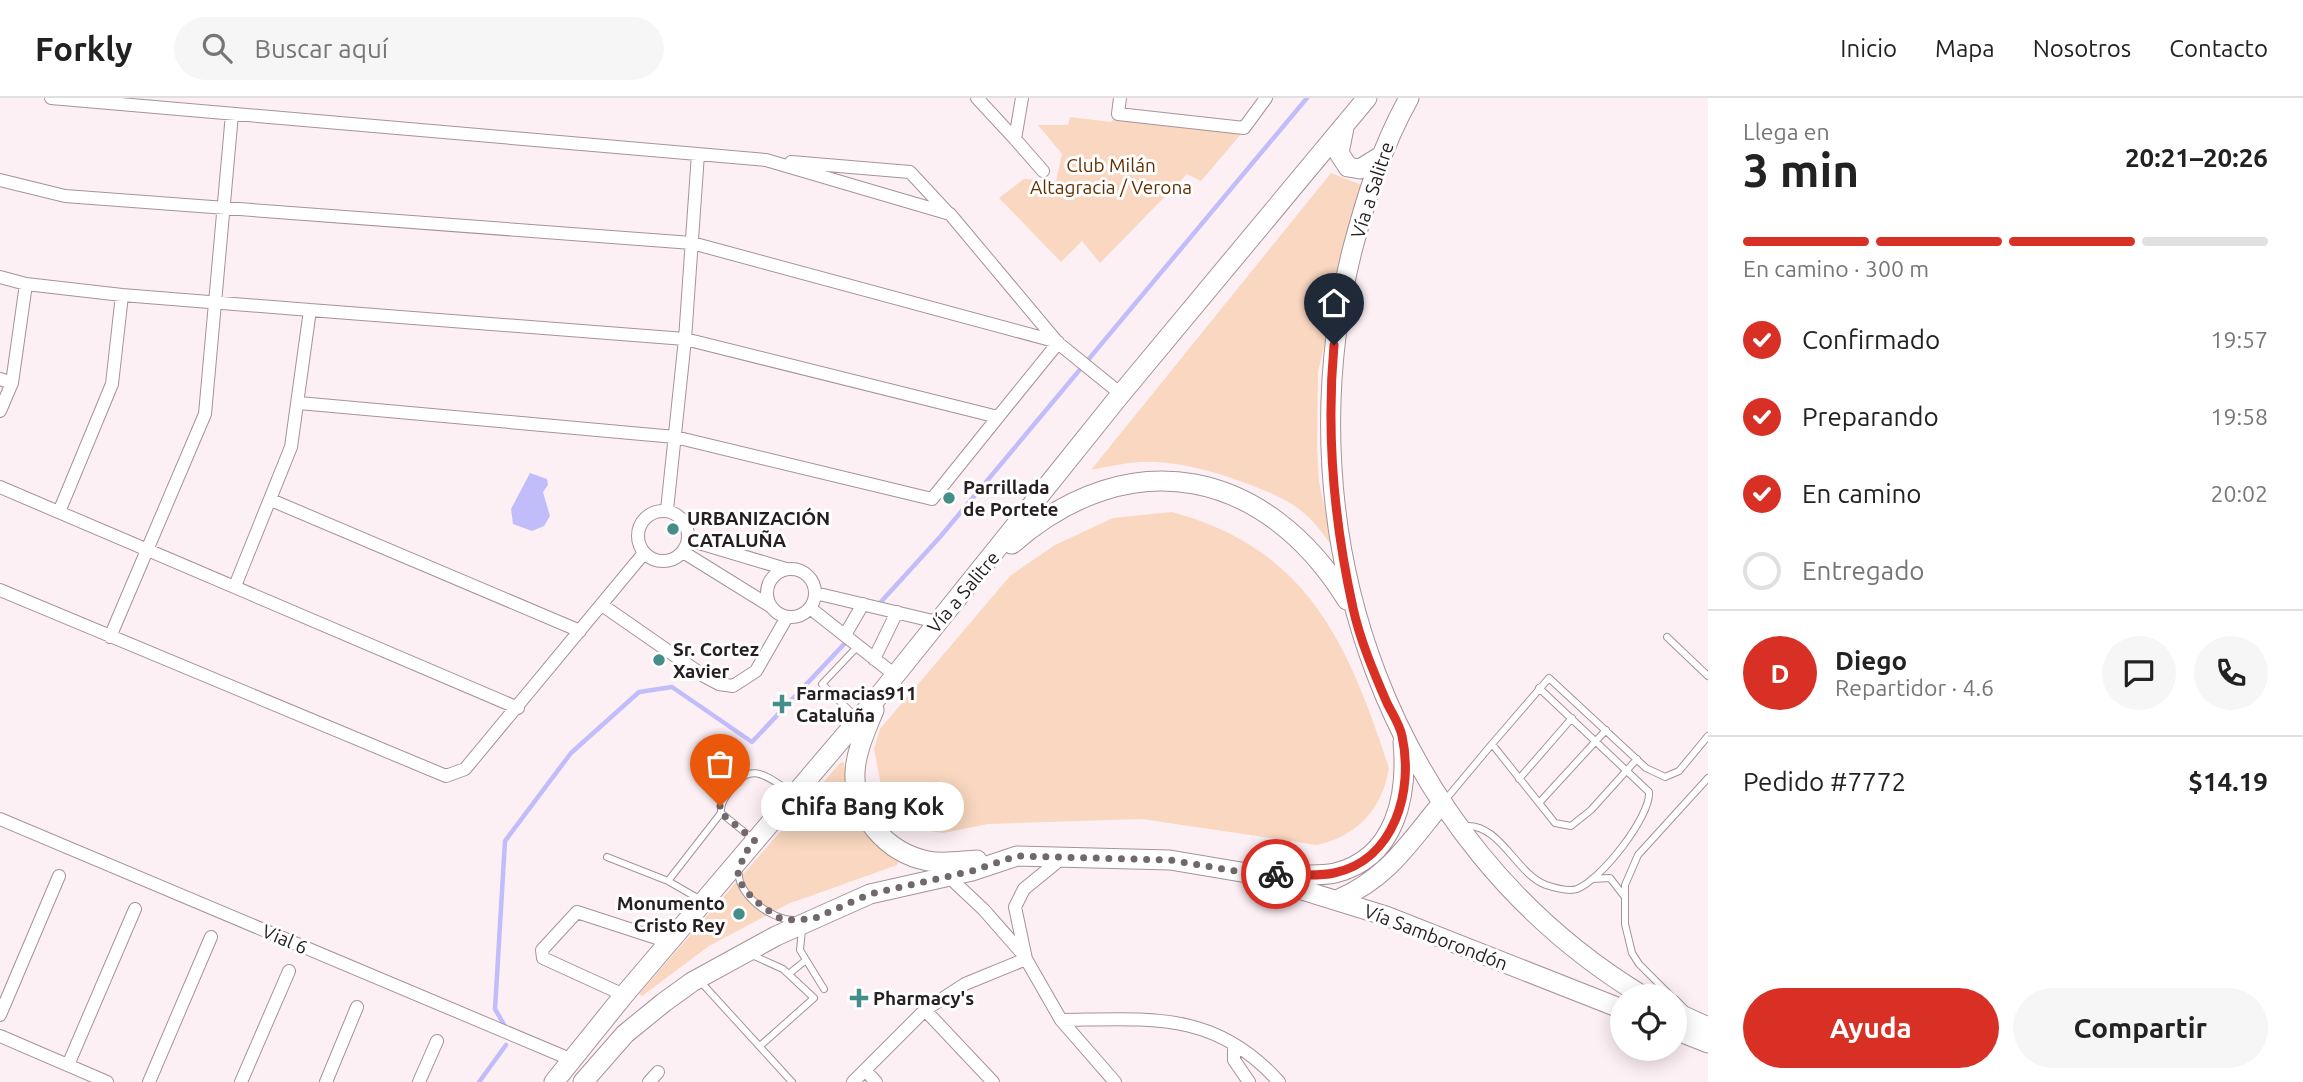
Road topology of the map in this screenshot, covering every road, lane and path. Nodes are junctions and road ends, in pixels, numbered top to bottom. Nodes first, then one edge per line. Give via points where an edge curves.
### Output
1 (51, 98) edge
2 (977, 98) edge
3 (1021, 98) edge
4 (1119, 98) edge
5 (1266, 98) edge
6 (1367, 98) edge
7 (1409, 98) edge
8 (232, 114) junction
9 (1346, 123) junction
10 (1016, 139) junction
11 (698, 154) junction
12 (1381, 156) junction
13 (766, 160) junction
14 (1043, 172) dead end
15 (0, 180) edge
16 (222, 208) junction
17 (950, 214) junction
18 (692, 243) junction
19 (0, 277) edge
20 (26, 284) junction
21 (122, 295) junction
22 (215, 302) junction
23 (310, 310) junction
24 (685, 339) junction
25 (1058, 342) junction
26 (6, 381) edge
27 (1121, 394) junction
28 (299, 402) junction
29 (0, 411) edge
30 (998, 417) junction
31 (675, 437) junction
32 (0, 487) edge
33 (271, 500) junction
34 (667, 510) junction
35 (59, 512) junction
36 (686, 546) junction
37 (145, 550) junction
38 (644, 553) junction
39 (786, 569) junction
40 (980, 572) junction
41 (235, 586) junction
42 (0, 590) edge
43 (815, 593) junction
44 (863, 604) junction
45 (602, 605) junction
46 (770, 606) junction
47 (810, 608) junction
48 (1353, 611) junction
49 (897, 612) junction
50 (787, 617) junction
51 (937, 622) junction
52 (580, 631) junction
53 (845, 635) junction
54 (110, 637) junction
55 (1667, 637) dead end
56 (858, 646) junction
57 (874, 659) junction
58 (895, 674) junction
59 (1708, 676) edge
60 (1539, 688) junction
61 (881, 693) junction
62 (518, 708) junction
63 (1572, 718) junction
64 (859, 719) junction
65 (1606, 730) junction
66 (1402, 735) junction
67 (1708, 736) edge
68 (1596, 740) junction
69 (1492, 744) junction
70 (1637, 759) junction
71 (1626, 770) junction
72 (1708, 778) edge
73 (1519, 779) junction
74 (795, 794) junction
75 (1442, 803) junction
76 (1539, 803) junction
77 (721, 813) junction
78 (0, 818) edge
79 (1459, 826) junction
80 (750, 847) junction
81 (1017, 856) junction
82 (1064, 856) junction
83 (607, 857) dead end
84 (1247, 873) junction
85 (59, 876) dead end
86 (949, 877) junction
87 (668, 880) junction
88 (1591, 880) junction
89 (1624, 897) junction
90 (1337, 900) junction
91 (704, 901) junction
92 (135, 909) dead end
93 (808, 921) junction
94 (211, 937) dead end
95 (669, 942) junction
96 (747, 953) junction
97 (1024, 956) junction
98 (806, 960) junction
99 (289, 971) dead end
100 (790, 973) junction
101 (698, 978) junction
102 (1625, 984) edge
103 (1660, 984) edge
104 (824, 989) dead end
105 (624, 995) junction
106 (1610, 1004) edge
107 (357, 1007) dead end
108 (925, 1010) junction
109 (1687, 1010) edge
110 (0, 1015) edge
111 (1687, 1017) edge
112 (1061, 1020) junction
113 (1704, 1025) edge
114 (1687, 1035) edge
115 (0, 1036) edge
116 (437, 1041) dead end
117 (1708, 1043) edge
118 (1234, 1045) junction
119 (760, 1046) junction
120 (570, 1059) junction
121 (68, 1065) junction
122 (865, 1070) junction
123 (659, 1072) dead end
124 (107, 1082) edge
125 (149, 1082) edge
126 (241, 1082) edge
127 (326, 1082) edge
128 (419, 1082) edge
129 (554, 1082) edge
130 (583, 1082) edge
131 (649, 1082) edge
132 (792, 1082) edge
133 (853, 1082) edge
134 (876, 1082) edge
135 (993, 1082) edge
136 (1115, 1082) edge
137 (1249, 1082) edge
138 (1279, 1082) edge

1 - 8 street
2 - 10 street
3 - 10 street
4 - 5 street via 1118,114 1244,128
6 - 9 main road, Vía a Salitre
7 - 12 main road, Vía a Salitre
8 - 11 street
8 - 16 street
9 - 12 main road via 1339,153 1348,167 1360,169
9 - 27 main road, Vía a Salitre
10 - 14 street
11 - 13 street
11 - 18 street
12 - 48 main road, Vía a Salitre via 1342,293 1330,391 1336,502
13 - 17 street
13 - 17 street via 910,172
15 - 16 street via 65,196
16 - 18 street
16 - 22 street
17 - 25 street
18 - 24 street
18 - 25 street
19 - 20 street
20 - 21 street
20 - 26 street
21 - 22 street
21 - 35 street via 112,384
22 - 23 street
22 - 37 street via 205,414
23 - 24 street
23 - 28 street
24 - 30 street
24 - 31 street
25 - 27 street
25 - 30 street
26 - 29 street
27 - 40 main road, Vía a Salitre
28 - 31 street
28 - 33 street via 291,447
30 - 31 street via 932,499
31 - 34 street
32 - 35 street
33 - 41 street
33 - 52 street
34 - 36 street via 686,524
34 - 38 street via 643,520 637,537
35 - 37 street
36 - 38 street via 664,561
36 - 39 street
36 - 46 street
37 - 41 street
37 - 54 street
38 - 45 street
39 - 43 street via 806,575
39 - 46 street via 768,583
40 - 48 main road via 1037,524 1079,498 1132,482 1178,482 1226,492 1273,517 1307,546
40 - 51 main road, Vía a Salitre
41 - 62 street
42 - 54 street
43 - 44 street
43 - 47 street
44 - 49 street
44 - 53 street
45 - 50 street via 704,677 733,686 756,671
45 - 52 street
46 - 50 street
47 - 50 street via 800,616
47 - 53 street
48 - 66 main road, Vía a Salitre
49 - 51 street
49 - 57 street
51 - 58 main road, Vía a Salitre
52 - 62 street
53 - 56 street
54 - 62 street via 446,776 465,769
55 - 59 lane
56 - 57 street
56 - 64 lane via 822,684
57 - 58 street
58 - 61 main road, Vía a Salitre
60 - 63 lane
60 - 65 lane via 1551,680
60 - 69 lane
61 - 64 main road, Vía a Salitre
61 - 81 main road via 855,770 860,806 872,825 898,849 926,861
63 - 68 lane
63 - 73 lane
64 - 74 main road, Vía a Salitre
65 - 68 lane
65 - 70 lane
66 - 75 main road
66 - 84 main road via 1403,798 1391,829 1372,854 1334,873
67 - 70 lane via 1672,777 1656,774
68 - 71 lane
68 - 76 lane
69 - 73 lane
69 - 75 lane
70 - 71 lane
71 - 76 lane via 1571,826 1555,823
71 - 88 lane via 1649,793 1650,803
72 - 89 lane via 1637,855 1627,873
73 - 76 lane
74 - 77 lane via 750,771 724,799
74 - 80 main road, Vía a Salitre
75 - 79 main road
75 - 90 main road via 1384,872
77 - 80 lane
77 - 87 lane
78 - 120 street, Vial 6
79 - 88 lane via 1480,828 1543,884 1568,890
79 - 102 main road via 1502,882 1555,933
80 - 91 main road, Vía a Salitre
80 - 93 lane via 738,872 753,899 777,917
81 - 82 main road
81 - 86 main road
82 - 84 main road via 1170,860
82 - 97 street via 1024,889 1017,901 1014,913
83 - 87 lane
84 - 90 main road, Vía Samborondón
85 - 110 street
86 - 93 main road via 870,894
86 - 97 street
87 - 91 lane
88 - 89 lane via 1610,878
89 - 103 lane via 1632,953
90 - 106 main road, Vía Samborondón
91 - 95 main road, Vía a Salitre
92 - 121 street
93 - 96 main road
93 - 98 lane via 800,943
94 - 125 street
95 - 105 main road, Vía a Salitre
95 - 105 street via 577,912 542,950 543,958
96 - 100 lane
96 - 101 main road
97 - 108 street via 965,984
97 - 112 street
98 - 100 lane
98 - 104 lane
99 - 126 street
100 - 119 lane via 814,998
101 - 119 lane
101 - 130 main road via 625,1034
105 - 120 main road, Vía a Salitre
107 - 127 street
108 - 122 street
108 - 135 street
109 - 113 lane
111 - 113 main road
112 - 118 street via 1161,1019 1194,1026
112 - 136 street
114 - 117 main road
115 - 121 street
116 - 128 street
118 - 137 street via 1234,1060
118 - 138 street via 1257,1057
119 - 132 lane
120 - 129 main road, Vía a Salitre
121 - 124 street
122 - 133 street
122 - 134 street
123 - 131 street

